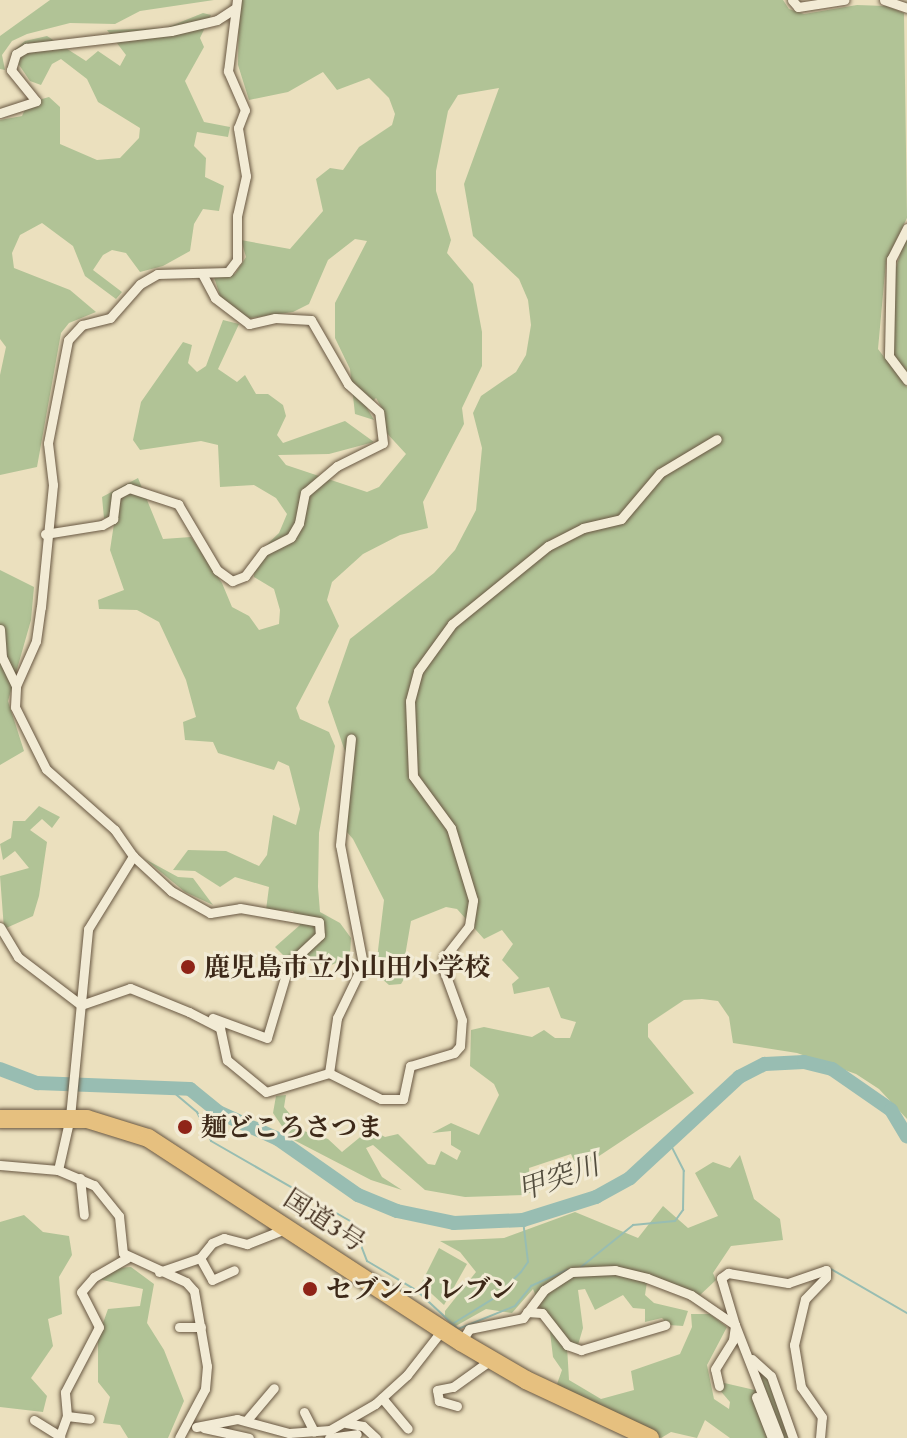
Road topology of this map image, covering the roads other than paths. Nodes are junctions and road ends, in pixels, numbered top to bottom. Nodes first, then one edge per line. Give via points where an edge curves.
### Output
1 (792, 0) edge
2 (844, 0) edge
3 (884, 0) edge
4 (235, 4) edge
5 (907, 8) edge
6 (0, 113) edge
7 (907, 228) edge
8 (202, 274) junction
9 (907, 380) edge
10 (717, 439) dead end
11 (45, 534) junction
12 (0, 629) edge
13 (16, 686) junction
14 (351, 739) dead end
15 (133, 856) junction
16 (0, 927) edge
17 (81, 1005) junction
18 (189, 1012) junction
19 (329, 1073) junction
20 (70, 1110) junction
21 (0, 1119) edge
22 (0, 1165) edge
23 (58, 1170) junction
24 (80, 1178) junction
25 (79, 1195) junction
26 (74, 1206) dead end
27 (84, 1215) dead end
28 (288, 1228) junction
29 (127, 1258) junction
30 (200, 1258) junction
31 (234, 1270) dead end
32 (159, 1272) junction
33 (527, 1312) junction
34 (184, 1324) dead end
35 (665, 1325) dead end
36 (735, 1325) junction
37 (201, 1327) junction
38 (443, 1329) junction
39 (461, 1342) junction
40 (492, 1359) junction
41 (752, 1359) junction
42 (719, 1386) dead end
43 (274, 1388) dead end
44 (756, 1397) dead end
45 (382, 1398) junction
46 (457, 1406) dead end
47 (304, 1412) dead end
48 (67, 1416) junction
49 (90, 1419) dead end
50 (34, 1420) dead end
51 (246, 1421) junction
52 (346, 1423) junction
53 (193, 1425) junction
54 (408, 1429) dead end
55 (313, 1434) edge
56 (357, 1434) dead end
57 (59, 1437) edge
58 (179, 1438) edge
59 (249, 1438) edge
60 (329, 1438) edge
61 (376, 1438) edge
62 (650, 1438) edge
63 (772, 1438) edge
64 (779, 1438) edge
65 (793, 1438) edge
66 (820, 1438) edge

1 - 2 street via 798,7
3 - 5 street
4 - 6 street via 217,20 171,31 26,48 16,54 11,70 36,101
4 - 8 street via 228,71 245,110 238,128 246,176 237,216 237,260 228,272
7 - 9 street via 891,259 889,349
8 - 11 street via 157,274 146,279 110,318 82,325 68,340 48,443 53,485
8 - 11 street via 215,298 249,324 275,318 311,320 348,384 379,412 383,443 337,466 305,493 291,537 264,551 245,576 232,581 217,570 178,504 129,488 116,495 113,519
10 - 19 street via 660,473 621,519 583,528 548,546 452,624 418,671 410,701 413,776 451,828 473,900 469,926 444,958 443,968 462,1020 460,1046 444,1059 410,1066 403,1099 381,1099
11 - 13 street via 36,641
12 - 13 street via 2,657
13 - 15 street via 19,720 46,769 115,830
14 - 19 street via 340,845 363,964 337,1018
15 - 17 street via 88,929
15 - 18 street via 171,891 210,913 240,908 319,922 320,935 289,964 267,1038
16 - 17 street via 18,957
17 - 18 street via 130,988
17 - 20 street
18 - 19 street via 220,1028 227,1060 266,1092
20 - 21 highway, 国道3号
20 - 23 street
20 - 28 highway, 国道3号 via 148,1138
22 - 23 street
23 - 24 street
24 - 25 street
24 - 29 street via 94,1185 119,1216 120,1246
25 - 26 street
25 - 27 street
28 - 30 street via 247,1244 224,1238
28 - 38 highway, 国道3号
29 - 32 street
29 - 48 street via 94,1277 81,1292 99,1327 65,1392
30 - 31 street via 212,1280
30 - 32 street
32 - 37 street via 186,1282 194,1291
33 - 35 street via 542,1313 567,1345 581,1350
33 - 36 street via 544,1290 572,1272 615,1270 691,1295
33 - 39 street via 523,1318 469,1329
34 - 37 street
36 - 41 street
36 - 42 street via 733,1340 715,1369
36 - 66 street via 720,1287 728,1273 788,1283 826,1270 826,1277 805,1299 794,1345 801,1387 822,1417
37 - 53 street via 205,1389
38 - 39 highway, 国道3号
38 - 45 street
39 - 40 highway, 国道3号
40 - 46 street via 453,1387 437,1390 439,1401
40 - 62 highway, 国道3号
41 - 64 street
41 - 65 street via 771,1376
43 - 51 street
44 - 63 street
45 - 52 street
45 - 54 street
47 - 55 street
48 - 49 street
48 - 57 street
50 - 57 street
51 - 53 street
51 - 55 street
52 - 55 street
52 - 61 street via 363,1426
53 - 58 street
53 - 59 street
56 - 60 street

